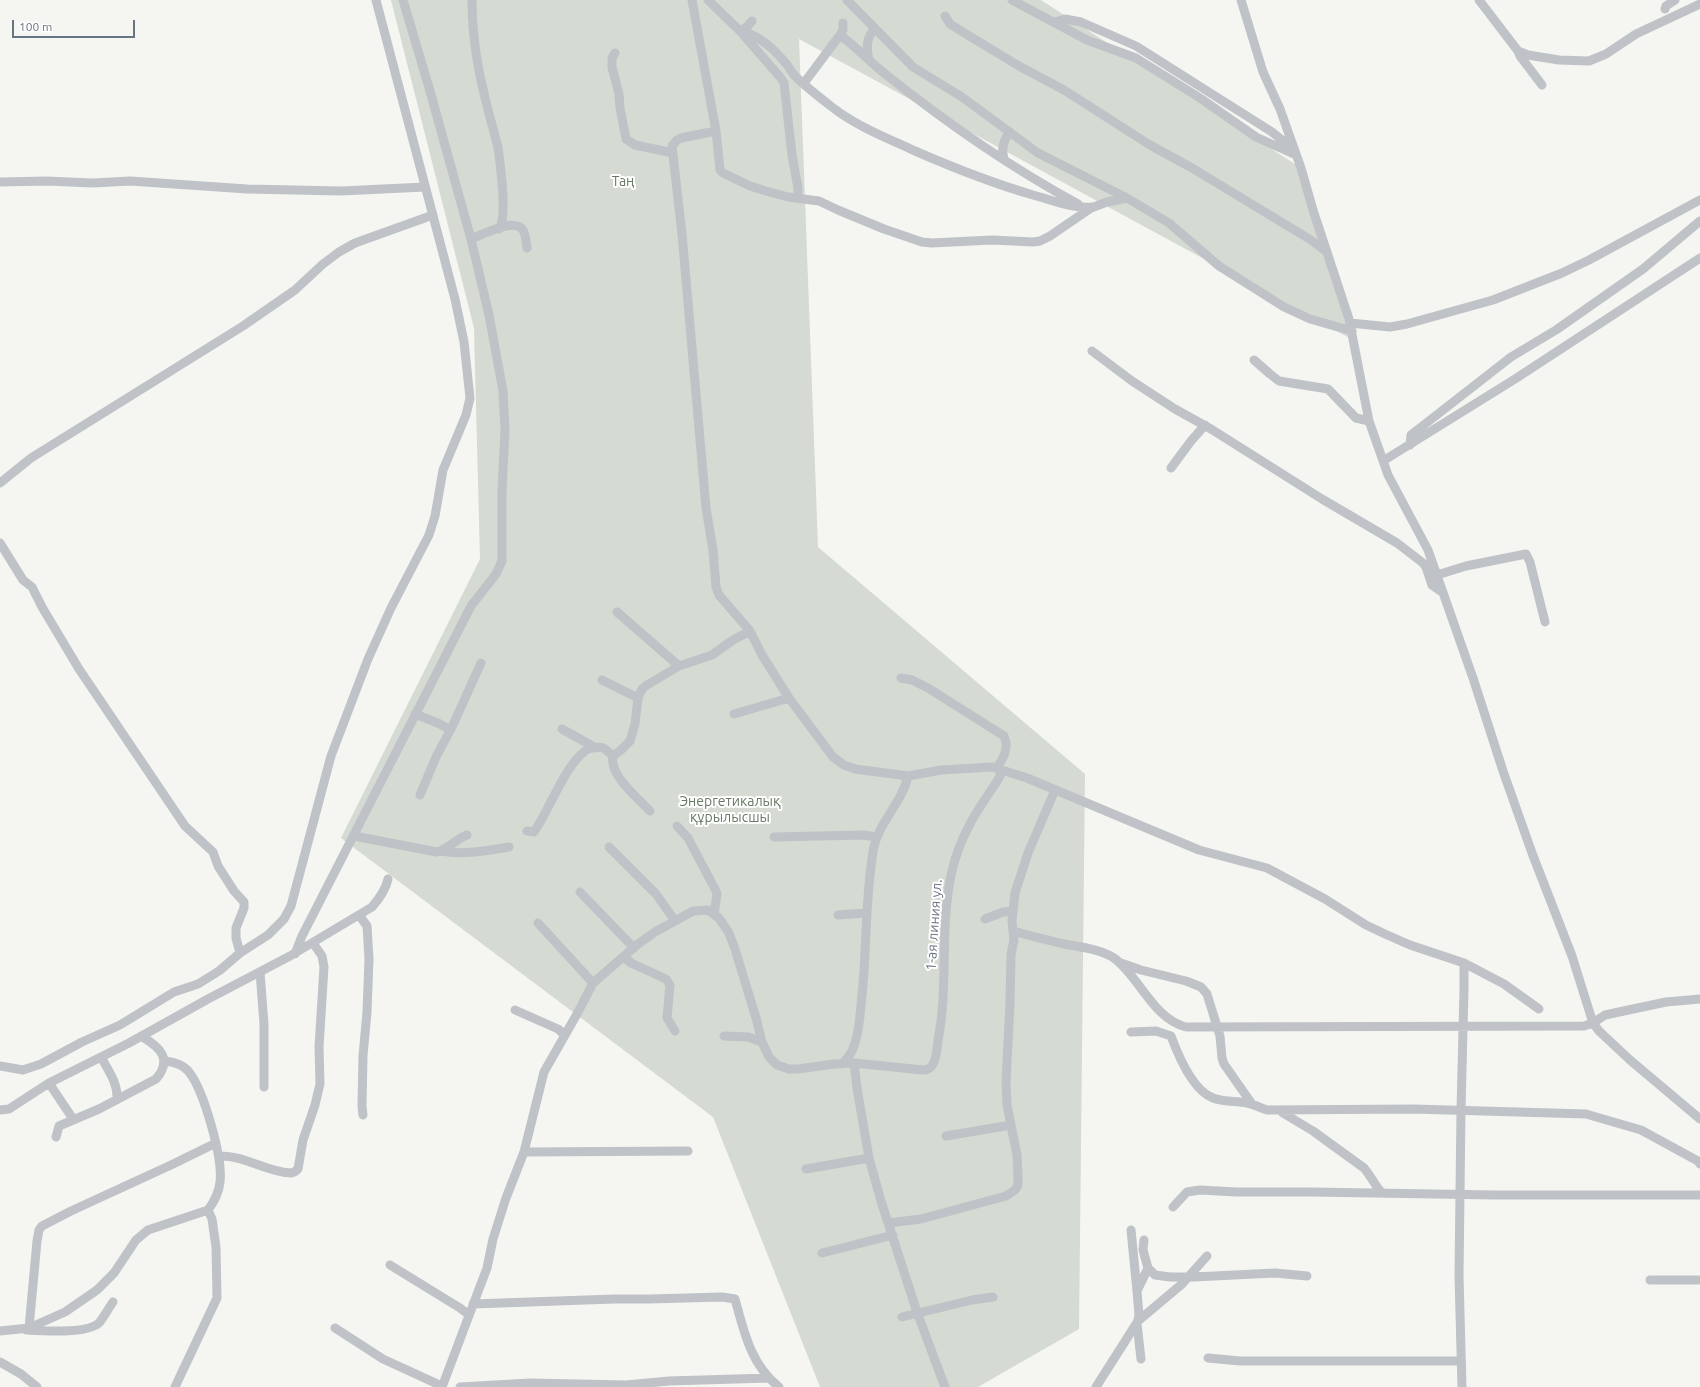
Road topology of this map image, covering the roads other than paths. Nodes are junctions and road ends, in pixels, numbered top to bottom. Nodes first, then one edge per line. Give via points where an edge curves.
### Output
1 (376, 0) edge
2 (403, 0) edge
3 (472, 0) edge
4 (692, 0) edge
5 (708, 0) edge
6 (847, 0) edge
7 (1012, 0) edge
8 (1241, 0) edge
9 (1479, 0) edge
10 (1675, 0) edge
11 (1700, 4) edge
12 (1665, 9) dead end
13 (945, 16) dead end
14 (752, 21) dead end
15 (1055, 22) junction
16 (843, 24) dead end
17 (875, 28) junction
18 (740, 31) junction
19 (840, 34) junction
20 (1141, 50) junction
21 (1518, 51) junction
22 (615, 53) dead end
23 (869, 60) junction
24 (1148, 65) junction
25 (804, 83) junction
26 (1542, 85) dead end
27 (716, 131) junction
28 (1010, 132) junction
29 (1295, 152) junction
30 (673, 153) junction
31 (1004, 160) junction
32 (0, 182) edge
33 (425, 187) junction
34 (798, 198) junction
35 (1127, 198) junction
36 (1700, 200) edge
37 (1095, 206) junction
38 (1083, 207) junction
39 (433, 215) junction
40 (1700, 221) edge
41 (499, 228) junction
42 (470, 240) junction
43 (527, 248) dead end
44 (1327, 252) junction
45 (1700, 258) edge
46 (1351, 327) junction
47 (1092, 351) dead end
48 (1254, 360) dead end
49 (1369, 421) junction
50 (1204, 425) junction
51 (1410, 445) junction
52 (1383, 461) junction
53 (1171, 468) dead end
54 (0, 483) edge
55 (0, 544) edge
56 (1437, 575) junction
57 (1442, 592) junction
58 (616, 612) dead end
59 (1545, 622) dead end
60 (750, 631) junction
61 (481, 663) dead end
62 (679, 666) junction
63 (900, 678) dead end
64 (602, 680) dead end
65 (638, 698) junction
66 (789, 698) junction
67 (415, 714) junction
68 (734, 714) dead end
69 (562, 729) dead end
70 (450, 730) junction
71 (596, 748) junction
72 (613, 756) junction
73 (998, 768) junction
74 (908, 776) junction
75 (1055, 790) junction
76 (420, 795) dead end
77 (650, 811) dead end
78 (677, 826) dead end
79 (527, 831) dead end
80 (467, 835) dead end
81 (354, 836) junction
82 (774, 837) dead end
83 (876, 837) junction
84 (508, 847) dead end
85 (609, 847) dead end
86 (441, 851) junction
87 (388, 879) dead end
88 (580, 892) dead end
89 (1013, 911) junction
90 (867, 913) junction
91 (359, 914) junction
92 (714, 914) junction
93 (838, 914) dead end
94 (985, 919) dead end
95 (675, 921) junction
96 (538, 923) dead end
97 (1014, 932) junction
98 (313, 943) junction
99 (634, 948) junction
100 (240, 953) junction
101 (295, 954) junction
102 (624, 957) junction
103 (1118, 962) junction
104 (1464, 963) junction
105 (260, 972) junction
106 (593, 983) junction
107 (1700, 999) edge
108 (1539, 1009) dead end
109 (515, 1010) dead end
110 (1593, 1023) junction
111 (1463, 1025) junction
112 (1217, 1026) junction
113 (674, 1030) dead end
114 (1131, 1032) dead end
115 (565, 1035) junction
116 (141, 1036) junction
117 (724, 1036) dead end
118 (762, 1042) junction
119 (101, 1057) junction
120 (165, 1061) junction
121 (854, 1063) junction
122 (842, 1064) junction
123 (0, 1066) edge
124 (48, 1083) junction
125 (264, 1087) dead end
126 (117, 1099) junction
127 (1252, 1104) junction
128 (0, 1110) edge
129 (1280, 1110) junction
130 (1461, 1110) junction
131 (363, 1114) dead end
132 (73, 1119) junction
133 (1700, 1119) edge
134 (1011, 1126) junction
135 (946, 1136) dead end
136 (56, 1137) dead end
137 (216, 1143) junction
138 (688, 1151) dead end
139 (524, 1152) junction
140 (219, 1156) junction
141 (869, 1158) junction
142 (1700, 1164) edge
143 (806, 1169) dead end
144 (1382, 1193) junction
145 (1461, 1194) junction
146 (1700, 1195) edge
147 (1173, 1207) dead end
148 (208, 1210) junction
149 (889, 1223) junction
150 (1130, 1230) dead end
151 (893, 1235) junction
152 (1144, 1240) dead end
153 (822, 1253) dead end
154 (1207, 1256) dead end
155 (390, 1265) dead end
156 (1148, 1268) junction
157 (1306, 1276) dead end
158 (1189, 1277) junction
159 (1650, 1280) dead end
160 (1700, 1280) edge
161 (1137, 1291) junction
162 (993, 1297) dead end
163 (113, 1302) dead end
164 (473, 1304) junction
165 (917, 1312) junction
166 (469, 1315) junction
167 (902, 1317) dead end
168 (1138, 1321) junction
169 (335, 1328) dead end
170 (25, 1329) junction
171 (0, 1331) edge
172 (1208, 1358) dead end
173 (1141, 1359) dead end
174 (1460, 1361) junction
175 (0, 1362) edge
176 (769, 1378) junction
177 (442, 1386) edge
178 (38, 1387) edge
179 (175, 1387) edge
180 (460, 1387) edge
181 (779, 1387) edge
182 (945, 1387) edge
183 (1096, 1387) edge
184 (1462, 1387) edge

1 - 33 street
2 - 42 street
3 - 41 street via 476,60 500,160 504,209
4 - 27 street
5 - 18 street
6 - 17 street
7 - 15 street
8 - 29 street via 1263,72 1280,109
9 - 21 street
10 - 12 street
11 - 21 street via 1636,34 1606,54 1588,61 1558,60
13 - 44 street via 950,24 970,37 1064,90
14 - 18 street
15 - 20 street via 1065,19 1081,22
15 - 24 street via 1087,40
16 - 19 street
17 - 23 street via 868,40
17 - 28 street via 913,67 962,97
18 - 25 street via 760,38
18 - 34 street via 784,83
19 - 23 street
19 - 25 street
20 - 24 street
20 - 29 street via 1272,132
21 - 26 street
22 - 30 street via 612,67 626,138 635,145
23 - 31 street
24 - 29 street via 1256,137
25 - 38 street via 843,115 877,134 937,161 1012,189
27 - 30 street via 676,140 672,146
27 - 34 street via 719,165 723,173 750,186
28 - 31 street via 1003,141
28 - 35 street via 1050,160
29 - 44 street
30 - 60 street via 706,508 716,587 723,600
31 - 38 street
32 - 33 street via 92,183 130,180 247,189 341,190
33 - 39 street
34 - 37 street via 819,201 884,229 932,243 1040,241
35 - 37 street
35 - 46 street via 1169,223 1231,275 1284,307 1310,319
36 - 46 street via 1589,260 1493,300 1407,324 1390,327
37 - 38 street
39 - 54 street via 355,243 339,252 295,290 249,322 50,445
39 - 100 street via 464,342 470,398 466,415 442,470 435,516 429,535 368,659 331,756 291,906 284,919 268,936
40 - 51 street via 1630,279 1556,330 1511,357 1428,420 1411,435
41 - 42 street
41 - 43 street via 510,225 520,227 524,231
42 - 67 street via 489,315 503,391 502,561 496,574 471,606
44 - 46 street
45 - 51 street
46 - 49 street
47 - 50 street via 1144,389
48 - 49 street via 1279,380 1328,389 1356,418
49 - 52 street
50 - 53 street
50 - 57 street via 1416,557 1426,567 1432,585
51 - 52 street
52 - 56 street via 1396,492 1428,550
55 - 100 street via 23,580 32,587 79,669 185,826 213,852 218,866 244,902 236,928
56 - 57 street
56 - 59 street via 1466,566 1526,554
57 - 110 street via 1473,678 1502,771 1572,956
58 - 62 street
60 - 62 street via 712,655
60 - 66 street
61 - 70 street
62 - 65 street via 647,685
63 - 73 street, 1-ая линия ул. via 923,685 1004,736 1006,749
64 - 65 street
65 - 72 street via 630,741
66 - 68 street
66 - 74 street via 833,756 844,765 855,770
67 - 70 street
67 - 81 street
69 - 71 street
70 - 76 street
71 - 72 street via 604,748
71 - 79 street via 585,751 578,759 559,786 534,832
72 - 77 street via 614,770
73 - 74 street via 941,770
73 - 75 street
73 - 121 street, 1-ая линия ул. via 1000,776 967,827 952,871 947,898 942,1018 933,1065 923,1070
74 - 83 street via 902,794
75 - 89 street via 1020,874 1014,893
75 - 104 street via 1199,850 1267,868 1325,898 1366,926 1410,945
78 - 92 street via 688,838 715,889 717,894
80 - 86 street via 455,840
81 - 86 street via 421,850
81 - 101 street
82 - 83 street
83 - 90 street via 870,870
84 - 86 street via 486,851
85 - 95 street via 656,894
87 - 91 street via 378,901
88 - 99 street
89 - 94 street
89 - 97 street
90 - 93 street
90 - 122 street via 857,1035 854,1048
91 - 98 street
91 - 131 street via 367,926 368,946
92 - 95 street via 708,910 693,911
92 - 118 street via 724,924 735,949
95 - 99 street
96 - 106 street
97 - 103 street via 1102,952
97 - 134 street via 1006,1082
98 - 101 street
98 - 140 street via 322,956 324,967 319,1047 320,1078 298,1169 284,1172 236,1158
99 - 102 street
100 - 123 street via 198,984 174,992 120,1025 41,1064 23,1070
101 - 105 street
102 - 106 street
102 - 113 street via 631,963 666,979 670,985 667,1018
103 - 112 street via 1173,1022 1186,1027
103 - 112 street via 1201,987
104 - 108 street via 1504,984
104 - 111 street
105 - 116 street
105 - 125 street via 264,1024
106 - 115 street
107 - 110 street via 1666,1002 1605,1015
109 - 115 street via 558,1029
110 - 111 street via 1584,1026
110 - 133 street via 1630,1060
111 - 112 street
111 - 130 street
112 - 127 street via 1224,1064
114 - 127 street via 1156,1031 1171,1036 1187,1070 1206,1094 1214,1098
115 - 139 street via 544,1072
116 - 119 street
116 - 120 street via 157,1047
117 - 118 street via 748,1037
118 - 122 street via 768,1057 789,1069
119 - 124 street
119 - 126 street via 113,1078
120 - 126 street via 156,1079
120 - 137 street via 182,1066 193,1078
121 - 122 street
121 - 141 street
124 - 128 street via 9,1108
124 - 132 street
126 - 132 street
127 - 129 street via 1258,1108
129 - 130 street
129 - 144 street via 1364,1168
130 - 142 street via 1586,1114 1641,1130
130 - 145 street
132 - 136 street via 59,1126
134 - 135 street
134 - 149 street via 1017,1155 1018,1185 1010,1194 921,1219
137 - 140 street
137 - 170 street via 42,1226 37,1240
138 - 139 street
139 - 164 street via 506,1198 487,1268
140 - 148 street via 220,1182 217,1196
141 - 143 street
141 - 149 street
144 - 145 street
144 - 147 street via 1193,1190 1187,1192
145 - 146 street
145 - 174 street
148 - 170 street via 148,1230 136,1240 114,1273 88,1298 65,1312
148 - 179 street via 212,1219 216,1247 217,1298
149 - 151 street
150 - 161 street
151 - 153 street
151 - 165 street
152 - 156 street via 1143,1250
154 - 158 street
155 - 166 street
156 - 158 street via 1155,1275
156 - 161 street
157 - 158 street via 1275,1273
158 - 168 street
159 - 160 street
161 - 168 street
162 - 165 street
163 - 170 street via 99,1322 90,1327 66,1330
164 - 166 street
164 - 176 street via 608,1299 735,1299 752,1354
165 - 167 street
165 - 182 street
166 - 177 street
168 - 173 street
168 - 183 street
169 - 177 street via 382,1359
170 - 171 street
172 - 174 street via 1240,1361
174 - 184 street
175 - 178 street
176 - 180 street via 626,1385 530,1383
176 - 181 street

